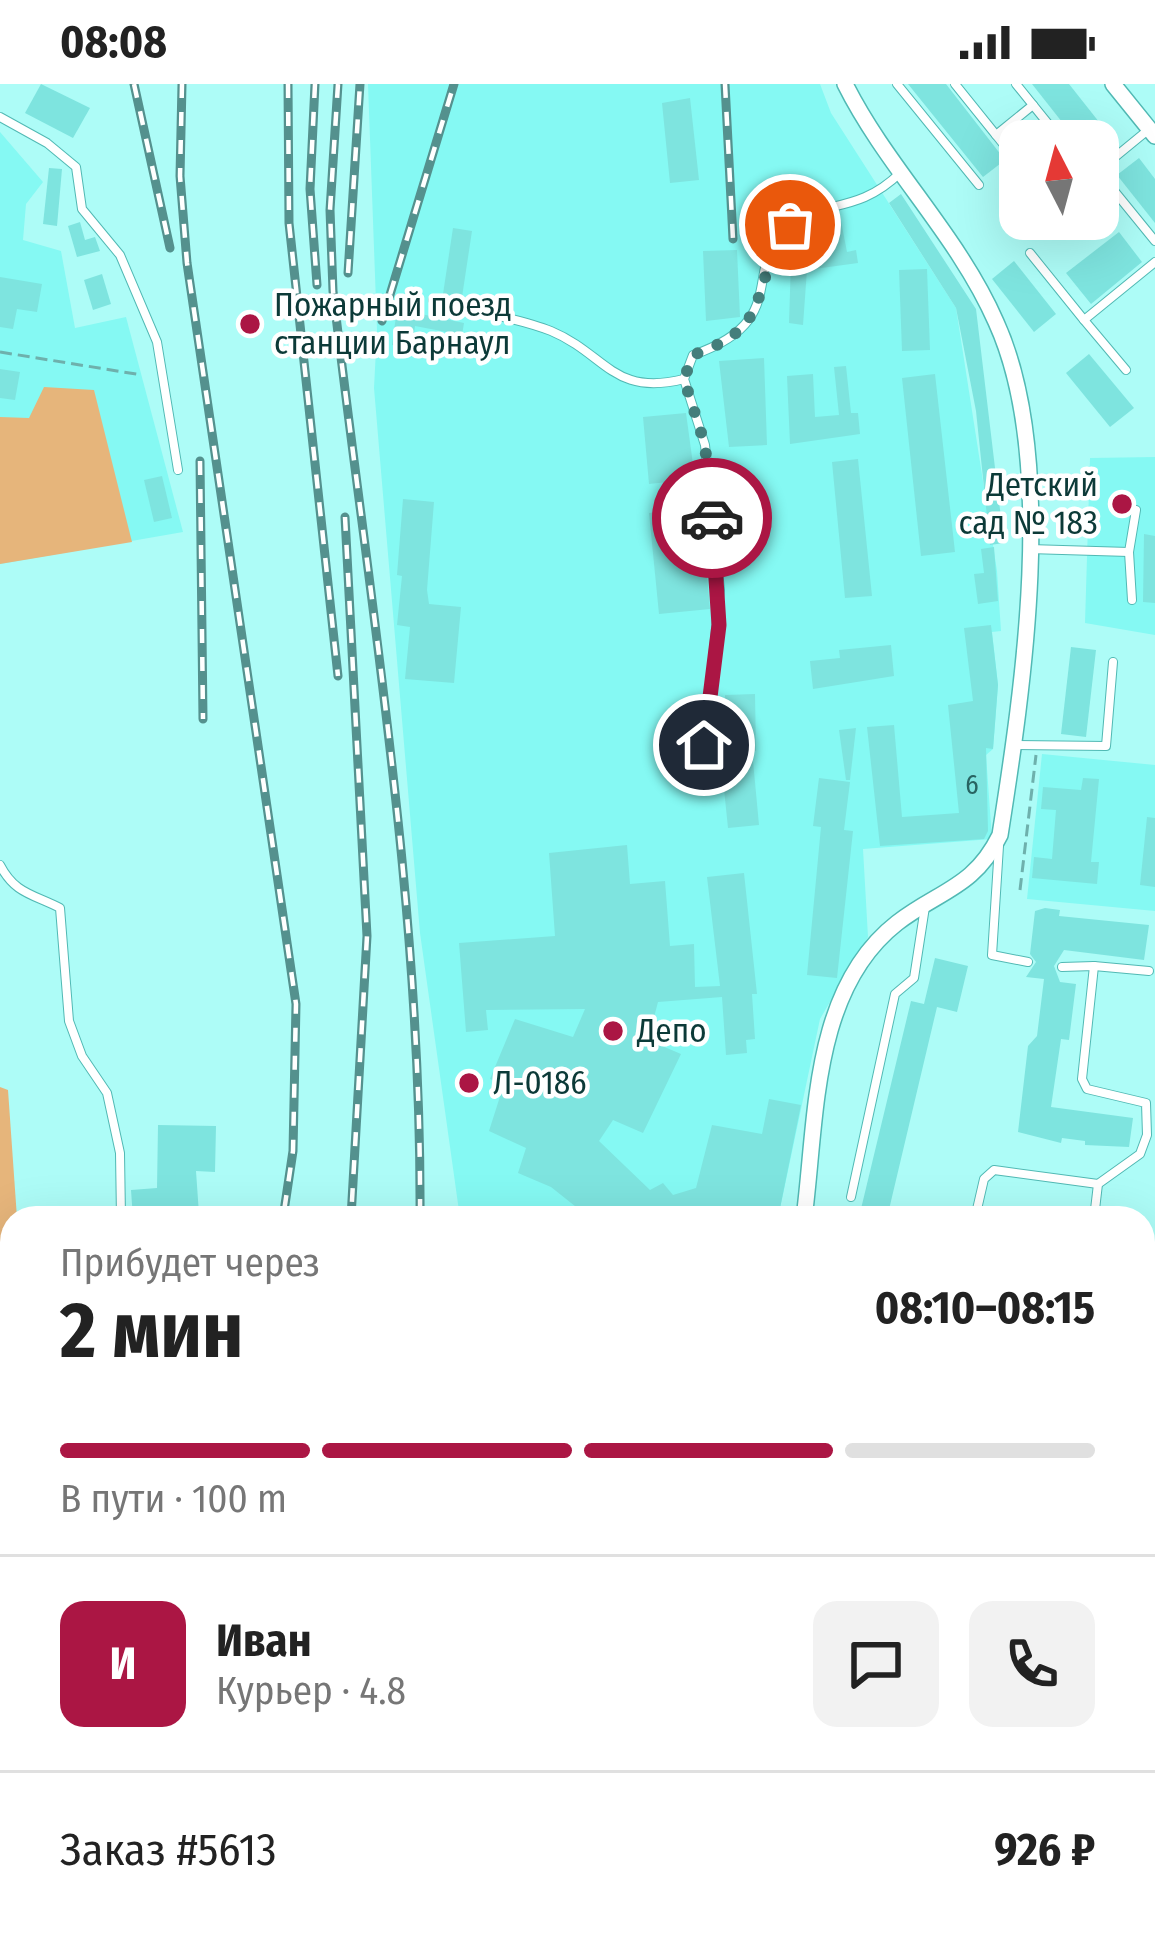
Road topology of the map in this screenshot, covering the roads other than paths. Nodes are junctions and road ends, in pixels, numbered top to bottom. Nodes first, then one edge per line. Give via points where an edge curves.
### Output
1 (845, 84) edge
2 (897, 84) edge
3 (955, 84) edge
4 (1016, 84) edge
5 (1113, 84) edge
6 (1033, 104) junction
7 (0, 117) edge
8 (1046, 120) edge
9 (1152, 133) edge
10 (996, 135) junction
11 (999, 139) edge
12 (1119, 156) edge
13 (901, 172) junction
14 (979, 185) dead end
15 (1119, 197) edge
16 (1155, 241) edge
17 (1030, 253) dead end
18 (1155, 262) edge
19 (433, 300) dead end
20 (1084, 320) junction
21 (1126, 370) dead end
22 (684, 379) junction
23 (178, 470) dead end
24 (1136, 510) dead end
25 (1027, 549) junction
26 (1130, 551) junction
27 (1132, 600) dead end
28 (1113, 662) dead end
29 (1015, 744) junction
30 (704, 745) dead end
31 (1000, 835) junction
32 (0, 865) edge
33 (925, 905) junction
34 (1028, 962) dead end
35 (1094, 966) junction
36 (1062, 967) dead end
37 (1149, 971) dead end
38 (1098, 1184) junction
39 (851, 1197) dead end
40 (121, 1206) edge
41 (806, 1206) edge
42 (978, 1206) edge
43 (1095, 1206) edge

1 - 13 street
2 - 14 lane
3 - 10 lane
4 - 6 lane
5 - 9 street
6 - 8 lane
6 - 10 lane
7 - 23 lane via 76,167 82,209 120,255 157,342
9 - 12 lane
10 - 11 lane
13 - 22 lane via 864,201 790,225 776,244 753,320 693,355
13 - 25 street via 975,280 1013,367 1025,436
15 - 16 lane
17 - 20 lane
18 - 20 lane
19 - 22 lane via 552,331 625,381
20 - 21 lane
22 - 30 lane via 705,445 720,590
24 - 26 lane
25 - 26 lane
25 - 29 street
26 - 27 lane
28 - 29 lane via 1106,746
29 - 31 street
31 - 33 street via 978,872
31 - 34 lane via 992,955
32 - 40 lane via 10,884 60,908 69,1021 107,1093
33 - 39 lane via 914,978 895,994
33 - 41 street via 872,950 834,1016
35 - 36 lane
35 - 37 lane
35 - 38 lane via 1082,1079 1097,1094 1137,1098 1148,1113 1141,1154
38 - 42 lane via 994,1170
38 - 43 lane

